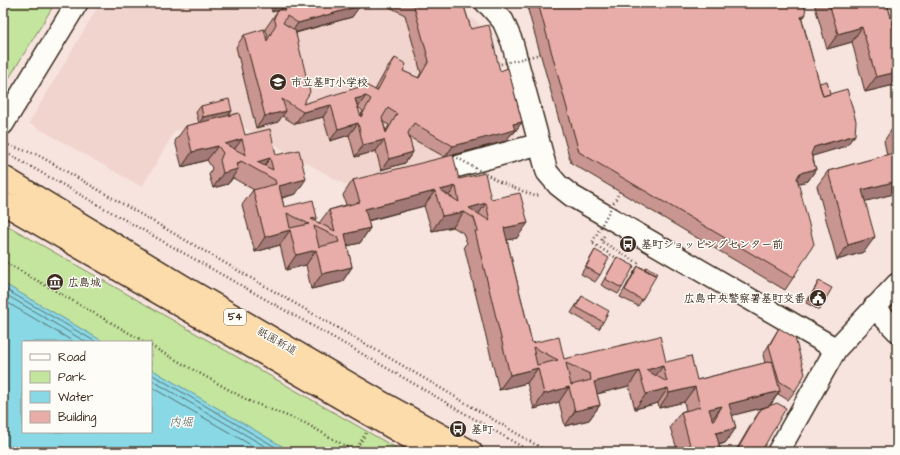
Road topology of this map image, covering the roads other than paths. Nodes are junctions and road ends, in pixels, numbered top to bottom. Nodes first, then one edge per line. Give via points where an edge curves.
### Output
1 (77, 3) edge
2 (486, 3) edge
3 (4, 134) edge
4 (539, 144) junction
5 (456, 161) edge
6 (3, 177) edge
7 (3, 203) edge
8 (897, 284) edge
9 (874, 307) junction
10 (897, 331) edge
11 (836, 349) junction
12 (435, 452) edge
13 (471, 452) edge
14 (778, 452) edge

1 - 3 street
2 - 4 street via 503,21 512,42
4 - 5 street
4 - 11 street via 547,172 572,196
6 - 13 highway, 祇園新道 / 54 via 202,298
7 - 12 highway, 祇園新道 / 54
8 - 9 street
9 - 10 street
9 - 11 street
11 - 14 street

